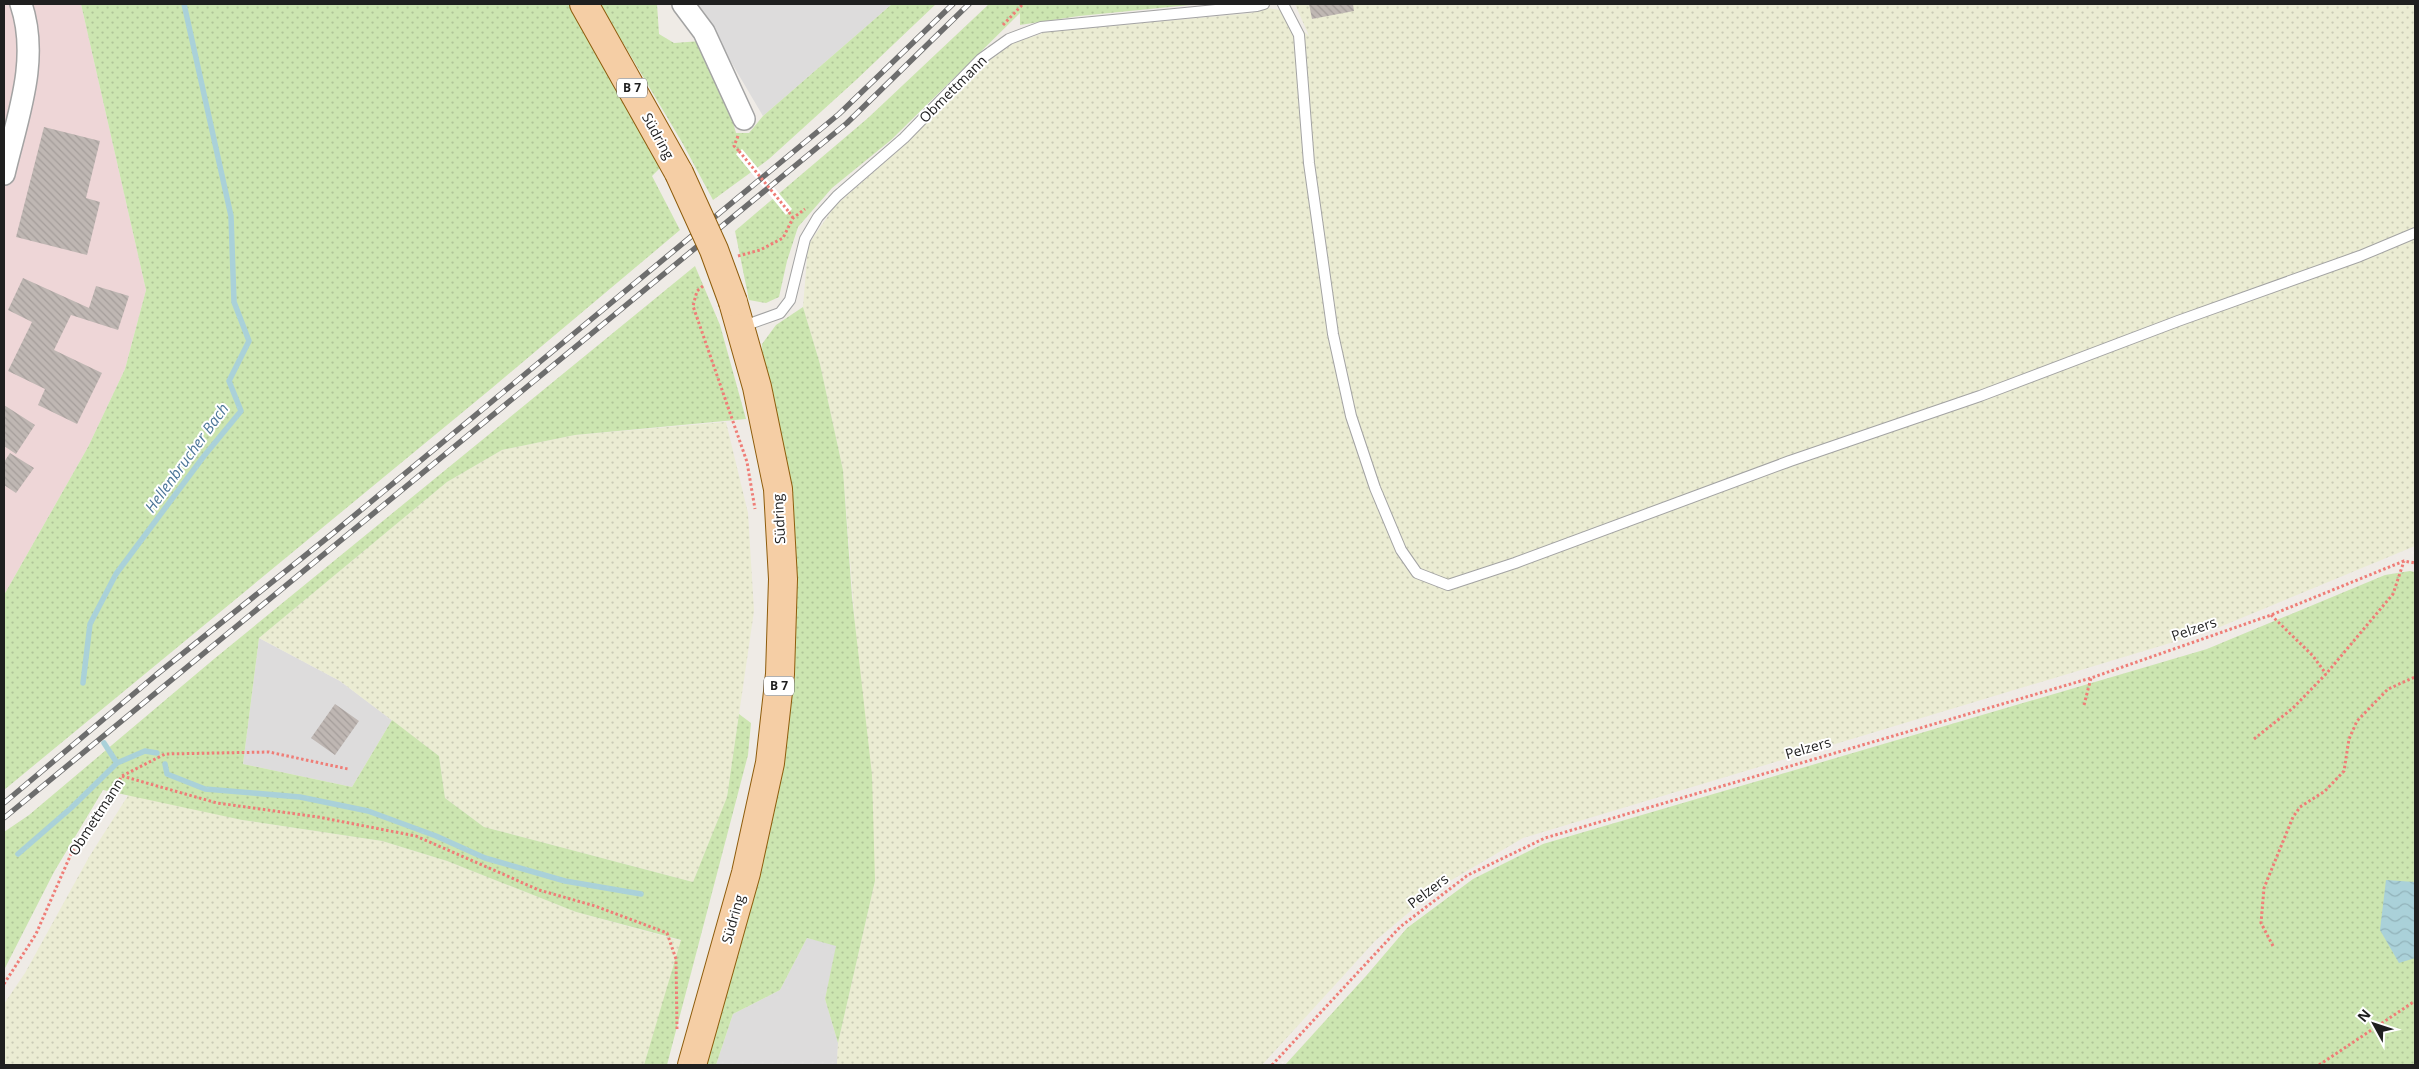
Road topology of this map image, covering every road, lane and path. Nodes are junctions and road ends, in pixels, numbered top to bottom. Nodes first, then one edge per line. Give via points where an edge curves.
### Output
1 (21, 4) edge
2 (584, 4) edge
3 (683, 4) edge
4 (1264, 4) edge
5 (1283, 4) edge
6 (744, 119) dead end
7 (739, 151) dead end
8 (4, 174) edge
9 (2415, 233) edge
10 (734, 259) dead end
11 (704, 284) dead end
12 (737, 314) junction
13 (755, 510) dead end
14 (2404, 561) junction
15 (2415, 563) edge
16 (2271, 615) junction
17 (2326, 674) junction
18 (2415, 677) edge
19 (2091, 678) junction
20 (2084, 704) dead end
21 (2254, 740) dead end
22 (348, 769) dead end
23 (122, 776) junction
24 (2273, 946) dead end
25 (4, 984) edge
26 (2415, 1001) edge
27 (677, 1035) dead end
28 (692, 1065) edge
29 (1272, 1065) edge
30 (2318, 1065) edge

1 - 8 street via 29,37 28,76
2 - 12 main road, Südring / B 7, bridge via 679,173 714,250
3 - 6 street via 704,32
4 - 12 lane, Obmettmann via 1041,27 1009,39 981,59 904,138 837,196 818,217 805,238 790,300 780,313
5 - 9 lane via 1299,35 1310,173 1333,334 1351,416 1375,488 1401,550 1417,573 1448,585 1980,396
7 - 10 path, bridge via 793,218 783,238
11 - 13 path via 693,306 747,462
12 - 28 main road, Südring / B 7 via 757,387 778,488 782,579 780,674 770,763 748,864
14 - 15 path
14 - 16 path, Pelzers
14 - 17 path via 2393,594
16 - 17 path via 2313,656
16 - 19 path, Pelzers
17 - 21 path via 2293,708
18 - 24 path via 2388,689 2357,721 2349,739 2344,771 2325,791 2300,807 2293,817 2264,888 2261,923
19 - 20 path
19 - 29 path, Pelzers via 1545,838 1468,875 1400,927
22 - 23 path, Obmettmann via 269,752 165,754
23 - 25 path, Obmettmann via 71,854 36,934
23 - 27 path via 217,803 318,817 416,836 539,890 666,933 676,960
26 - 30 path

